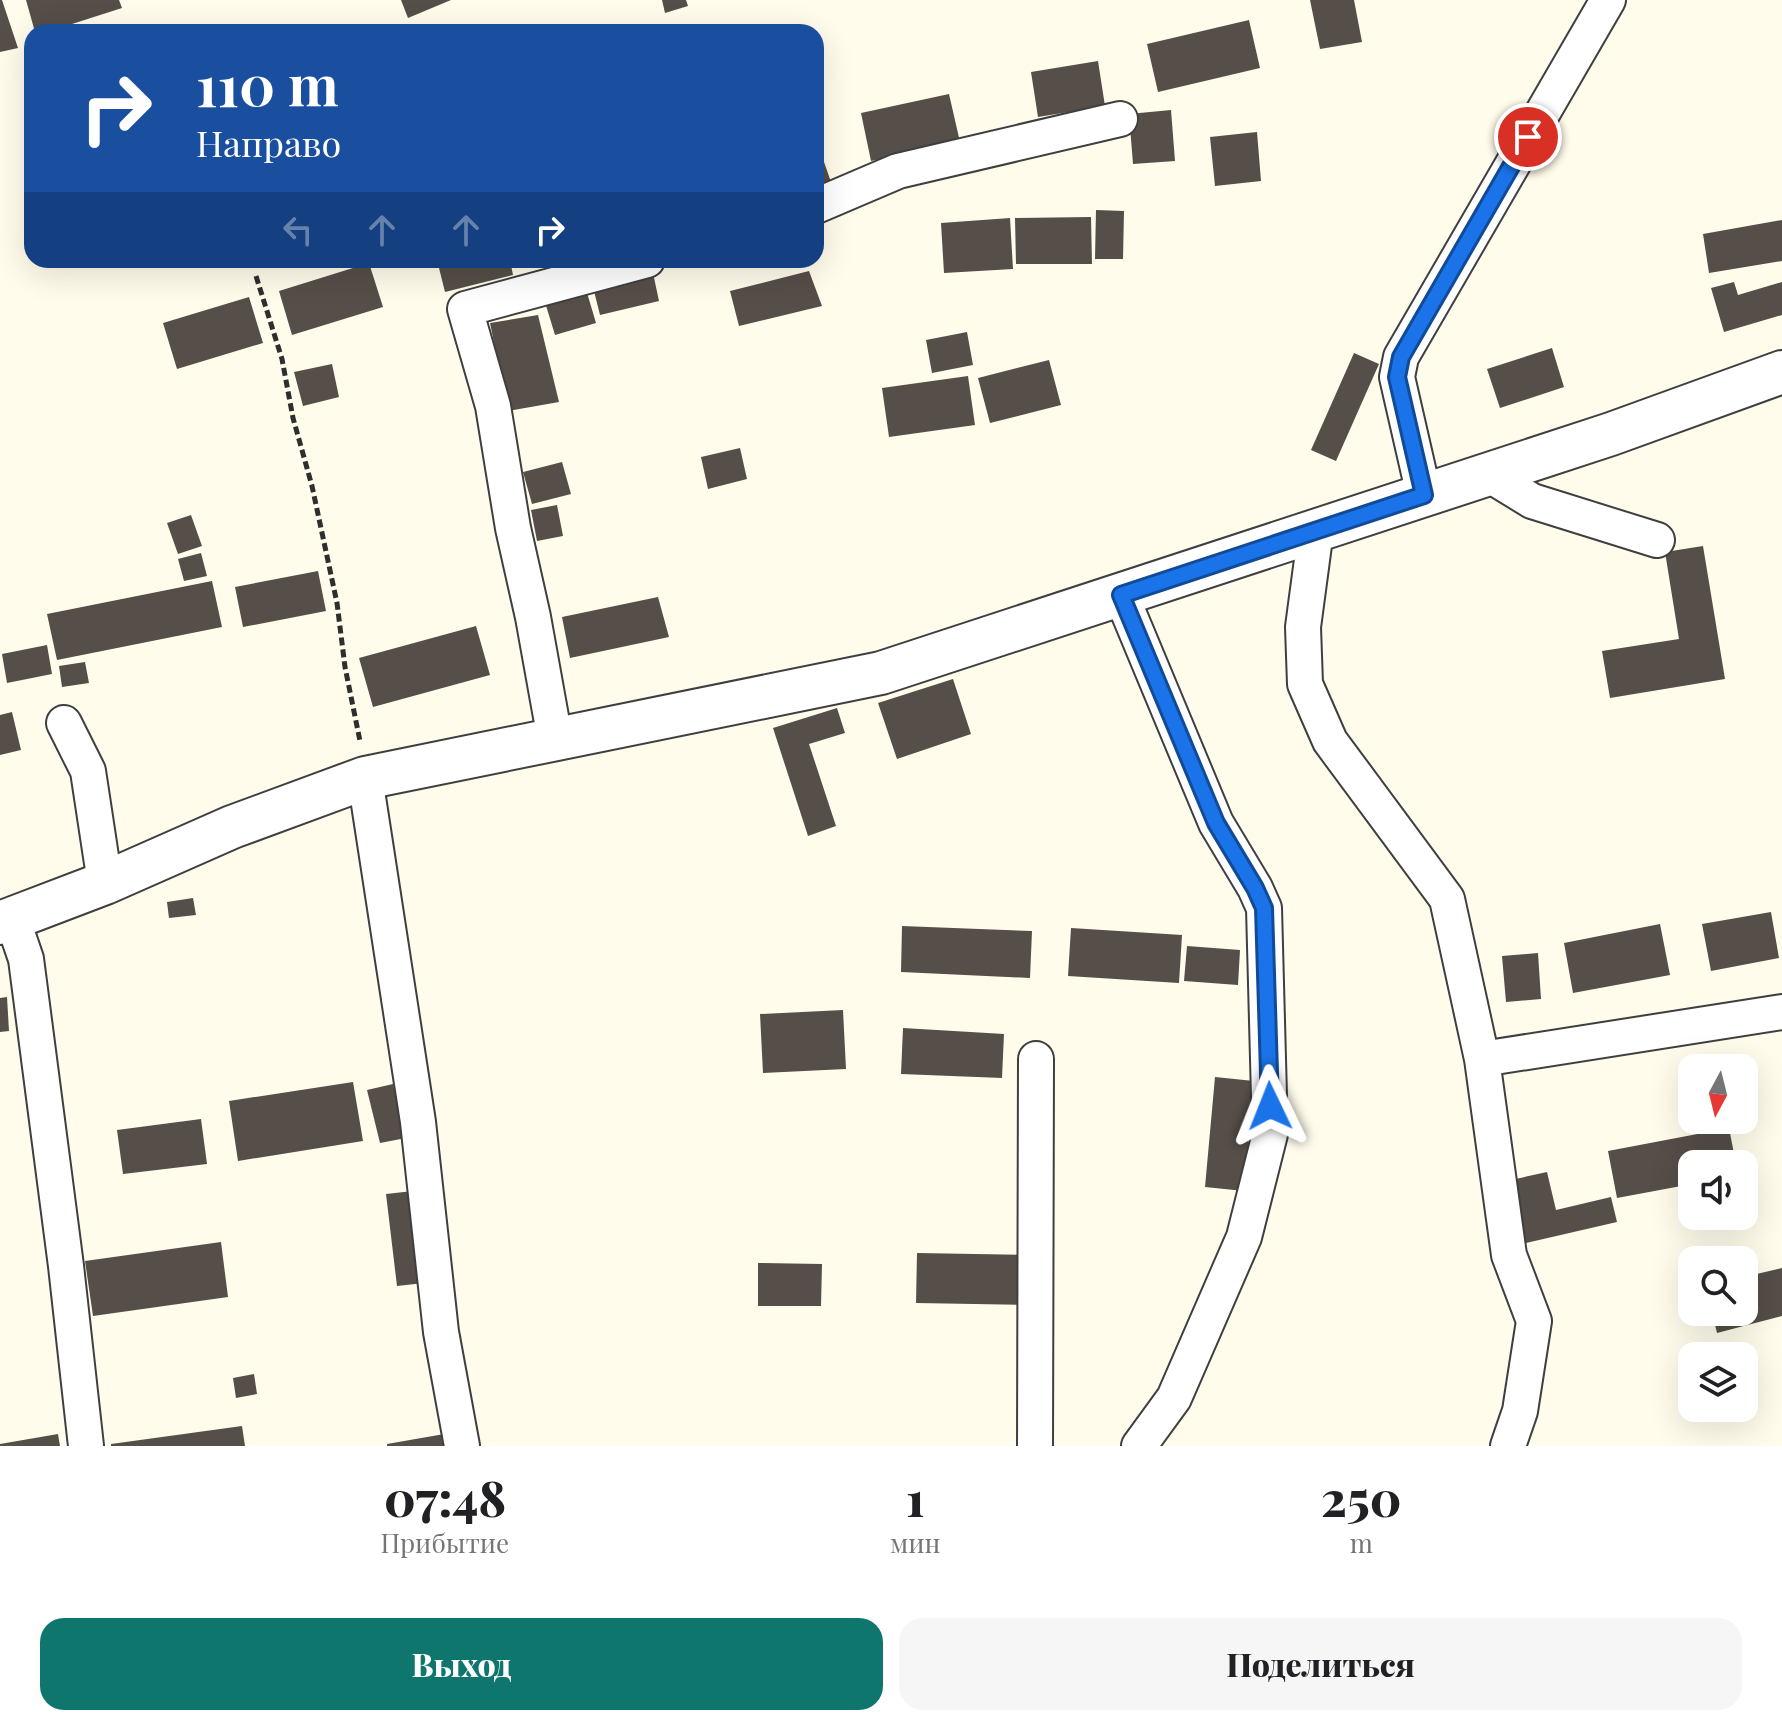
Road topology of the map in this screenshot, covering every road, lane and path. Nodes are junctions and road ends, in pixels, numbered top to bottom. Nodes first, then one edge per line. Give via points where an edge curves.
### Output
1 (1608, 0) edge
2 (1120, 119) dead end
3 (824, 203) edge
4 (617, 268) edge
5 (256, 276) dead end
6 (1782, 372) edge
7 (1488, 474) junction
8 (1424, 495) junction
9 (1316, 530) junction
10 (1657, 540) dead end
11 (1121, 595) junction
12 (64, 723) dead end
13 (555, 739) junction
14 (365, 778) junction
15 (105, 883) junction
16 (6, 921) edge
17 (1782, 1012) edge
18 (1036, 1059) dead end
19 (1482, 1059) junction
20 (86, 1446) edge
21 (462, 1446) edge
22 (1035, 1446) edge
23 (1139, 1446) edge
24 (1508, 1446) edge

1 - 8 street via 1401,357 1397,377
2 - 3 street via 898,171
4 - 13 street via 465,309 493,406
5 - 14 path via 312,486
6 - 7 street
7 - 8 street
7 - 10 street via 1532,501
8 - 9 street
9 - 11 street
9 - 19 street via 1303,627 1305,684 1330,741 1447,899
11 - 13 street via 881,673
11 - 23 street via 1216,823 1264,908 1270,1134 1244,1237 1174,1398
12 - 15 street via 88,771
13 - 14 street
14 - 15 street via 232,827
14 - 21 street via 418,1122 441,1332
15 - 16 street
16 - 20 street via 26,959
17 - 19 street
18 - 22 street
19 - 24 street via 1509,1255 1534,1321 1520,1411

